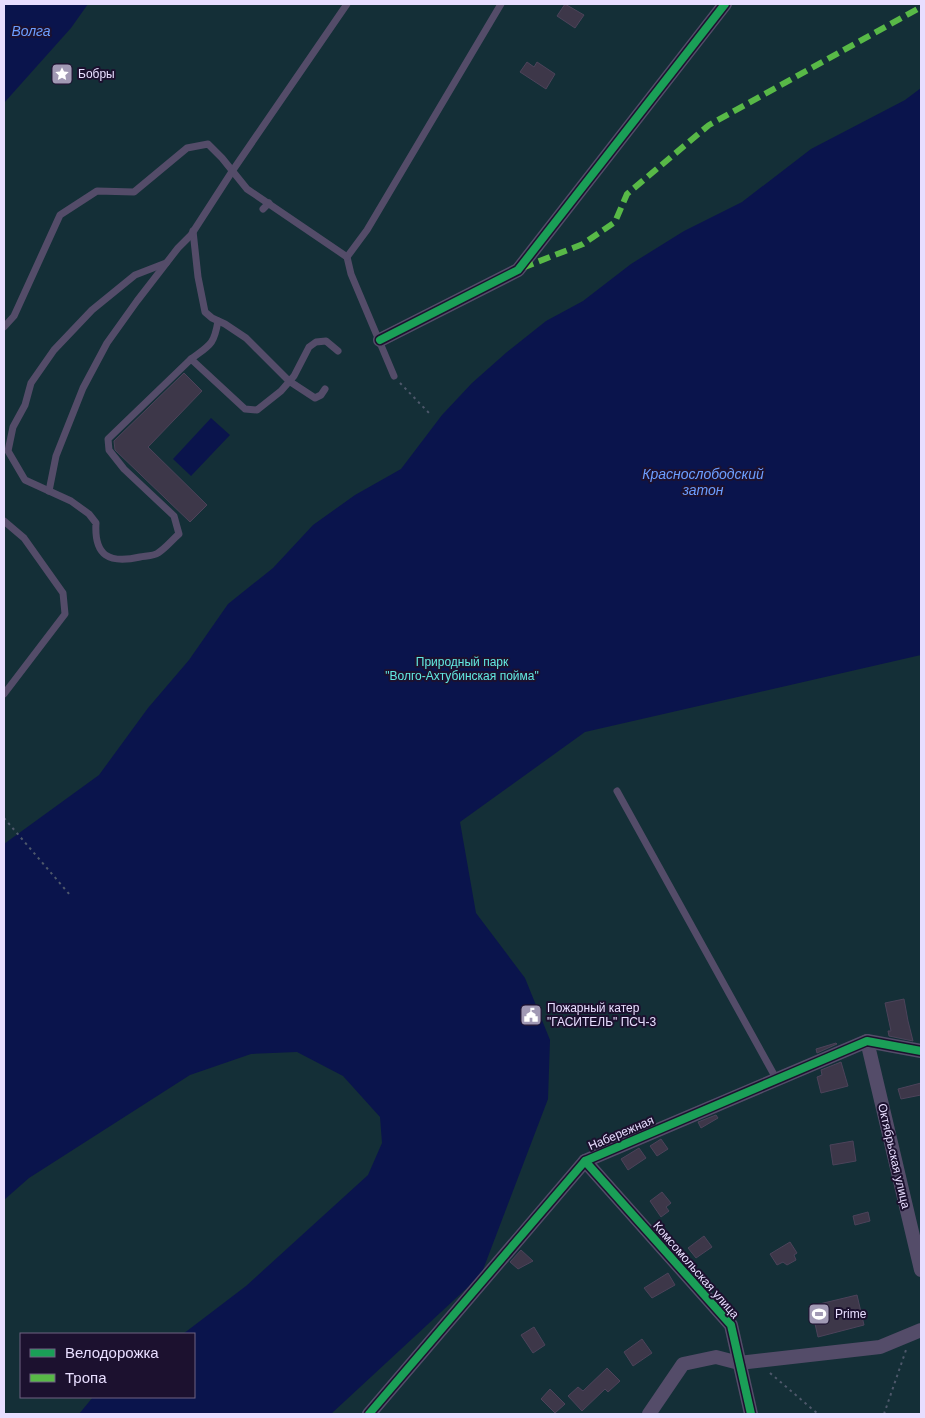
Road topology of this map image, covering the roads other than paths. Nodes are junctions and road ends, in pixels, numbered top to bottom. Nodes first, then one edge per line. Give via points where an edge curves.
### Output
1 (347, 4) edge
2 (501, 4) edge
3 (725, 4) edge
4 (233, 170) junction
5 (194, 231) junction
6 (347, 257) junction
7 (166, 263) junction
8 (218, 321) junction
9 (4, 327) edge
10 (380, 340) junction
11 (338, 351) dead end
12 (191, 359) junction
13 (394, 376) road end
14 (289, 382) junction
15 (325, 389) dead end
16 (49, 491) junction
17 (4, 521) edge
18 (4, 694) edge
19 (617, 791) dead end
20 (867, 1041) junction
21 (921, 1051) edge
22 (778, 1080) junction
23 (585, 1161) junction
24 (921, 1270) edge
25 (916, 1333) edge
26 (739, 1363) junction
27 (369, 1414) edge
28 (649, 1414) edge
29 (751, 1414) edge

1 - 4 lane
2 - 6 lane via 367,230
3 - 10 street via 518,270
4 - 5 lane
4 - 6 lane via 247,189 266,206
4 - 9 lane via 208,144 187,148 134,192 97,190 60,215 14,316
5 - 7 lane
5 - 8 lane via 204,312
6 - 10 lane via 351,274
7 - 16 lane via 108,343 83,388 56,456
7 - 16 lane via 135,275 92,310 54,350 31,383 8,451 25,480
8 - 12 lane via 211,344
8 - 14 lane via 246,338
10 - 13 lane
11 - 14 lane via 326,341 309,346
12 - 14 lane via 245,408 257,410
12 - 16 lane via 108,438 109,450 124,469 174,516 179,534 157,554 127,560 107,557 98,547 96,523 89,514
14 - 15 lane via 315,398
17 - 18 lane via 24,538 63,593 65,614
19 - 22 lane
20 - 21 street
20 - 22 street, Набережная
20 - 24 street, Октябрьская улица
22 - 23 street, Набережная
23 - 26 street, Комсомольская улица via 731,1325
23 - 27 street, Набережная
25 - 26 street via 880,1347
26 - 28 street via 716,1357 683,1364
26 - 29 street, Комсомольская улица

